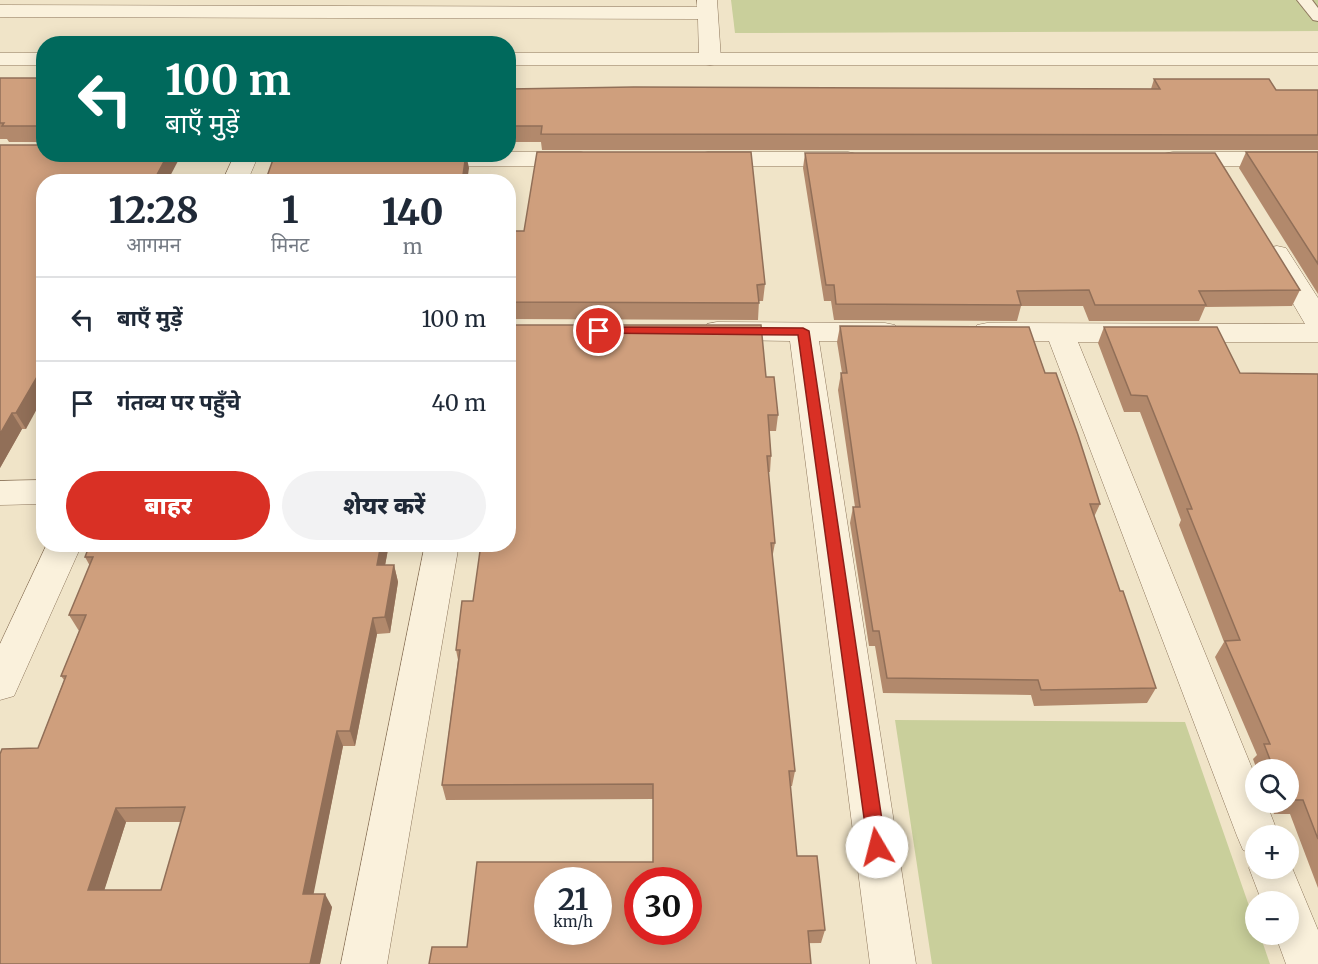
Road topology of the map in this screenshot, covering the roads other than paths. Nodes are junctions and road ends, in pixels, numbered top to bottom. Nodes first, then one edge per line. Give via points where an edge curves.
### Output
1 (1304, 0) edge
2 (707, 6) edge
3 (0, 11) edge
4 (1318, 17) edge
5 (0, 60) edge
6 (36, 60) edge
7 (516, 60) edge
8 (710, 60) junction
9 (1318, 60) edge
10 (609, 159) edge
11 (681, 159) edge
12 (872, 159) edge
13 (1147, 159) edge
14 (1318, 159) edge
15 (438, 162) edge
16 (1262, 230) edge
17 (1318, 321) edge
18 (685, 331) edge
19 (803, 331) junction
20 (908, 332) edge
21 (955, 332) edge
22 (1060, 332) junction
23 (1318, 333) edge
24 (36, 492) edge
25 (0, 493) edge
26 (61, 552) edge
27 (441, 552) edge
28 (0, 684) edge
29 (1254, 825) edge
30 (1299, 939) edge
31 (364, 964) edge
32 (893, 964) edge
33 (1309, 964) edge

1 - 4 lane
2 - 3 street
2 - 8 street
5 - 6 street
7 - 8 street
8 - 9 street
10 - 15 street via 512,169
11 - 12 street
13 - 14 street via 1225,170
16 - 17 street
18 - 19 street
19 - 20 street
19 - 32 street
21 - 22 street
22 - 23 street
22 - 29 street
24 - 25 street
26 - 28 street
27 - 31 street
30 - 33 street

